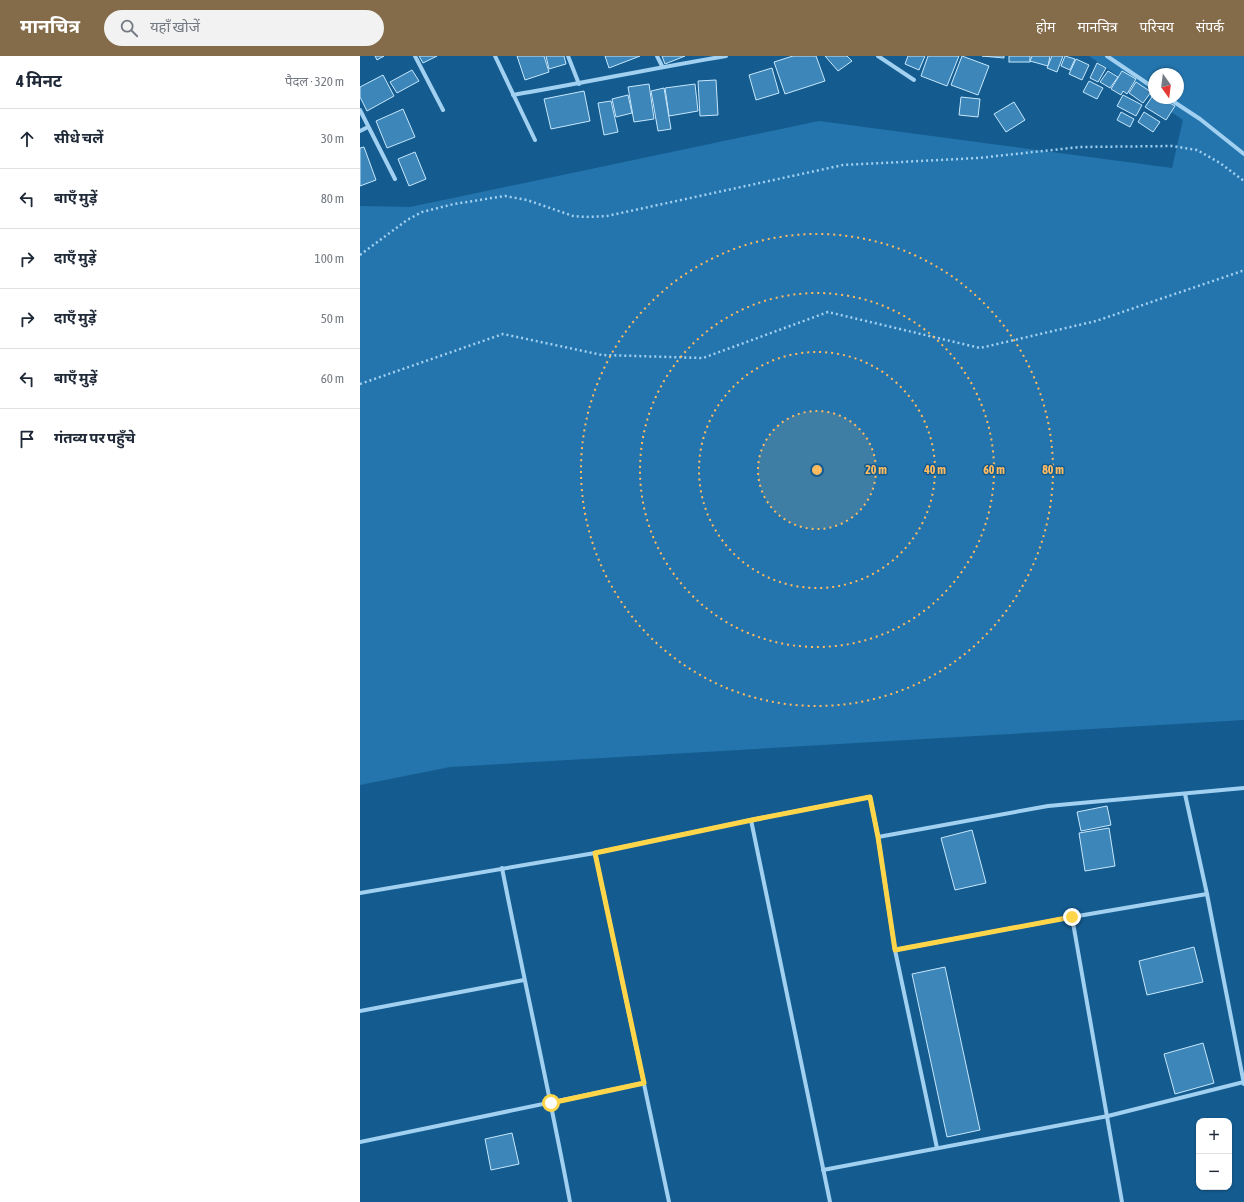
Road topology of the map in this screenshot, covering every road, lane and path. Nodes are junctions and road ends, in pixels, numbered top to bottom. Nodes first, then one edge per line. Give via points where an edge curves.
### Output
1 (415, 56) edge
2 (495, 56) edge
3 (568, 56) edge
4 (657, 56) edge
5 (726, 56) edge
6 (878, 56) edge
7 (1106, 56) edge
8 (662, 66) junction
9 (914, 80) dead end
10 (579, 84) junction
11 (1148, 84) edge
12 (513, 95) junction
13 (1177, 104) edge
14 (360, 110) edge
15 (443, 110) dead end
16 (368, 127) junction
17 (360, 130) edge
18 (535, 140) dead end
19 (1244, 154) edge
20 (395, 179) dead end
21 (1244, 181) edge
22 (360, 255) edge
23 (1244, 271) edge
24 (360, 384) edge
25 (1244, 788) edge
26 (1185, 794) junction
27 (752, 820) junction
28 (878, 837) junction
29 (595, 853) junction
30 (502, 868) junction
31 (360, 893) edge
32 (1207, 894) junction
33 (1072, 917) junction
34 (895, 950) junction
35 (524, 980) junction
36 (360, 1011) edge
37 (644, 1083) junction
38 (1244, 1083) edge
39 (551, 1103) junction
40 (1108, 1116) junction
41 (360, 1142) edge
42 (937, 1148) junction
43 (823, 1170) junction
44 (570, 1202) edge
45 (669, 1202) edge
46 (830, 1202) edge
47 (1122, 1202) edge

1 - 15 street
2 - 12 street
3 - 10 street
4 - 8 street
5 - 8 street
6 - 9 street
7 - 11 street
8 - 10 street
10 - 12 street
12 - 18 street
13 - 19 street
14 - 16 street
16 - 17 street
16 - 20 street
21 - 22 path via 1197,150 1172,146 1080,147 978,158 843,165 607,216 572,216 527,200 505,196 454,204 422,212 407,220
23 - 24 path via 1096,321 980,348 828,312 703,358 602,355 503,334
25 - 26 street
26 - 28 street via 1048,806
26 - 32 street
27 - 28 street via 870,797
27 - 29 street
27 - 43 street
28 - 34 street
29 - 30 street
29 - 37 street
30 - 31 street
30 - 35 street
32 - 33 street
32 - 38 street
33 - 34 street
33 - 40 street
34 - 42 street
35 - 36 street
35 - 39 street
37 - 39 street
37 - 45 street
38 - 40 street
39 - 41 street
39 - 44 street
40 - 42 street
40 - 47 street
42 - 43 street
43 - 46 street

